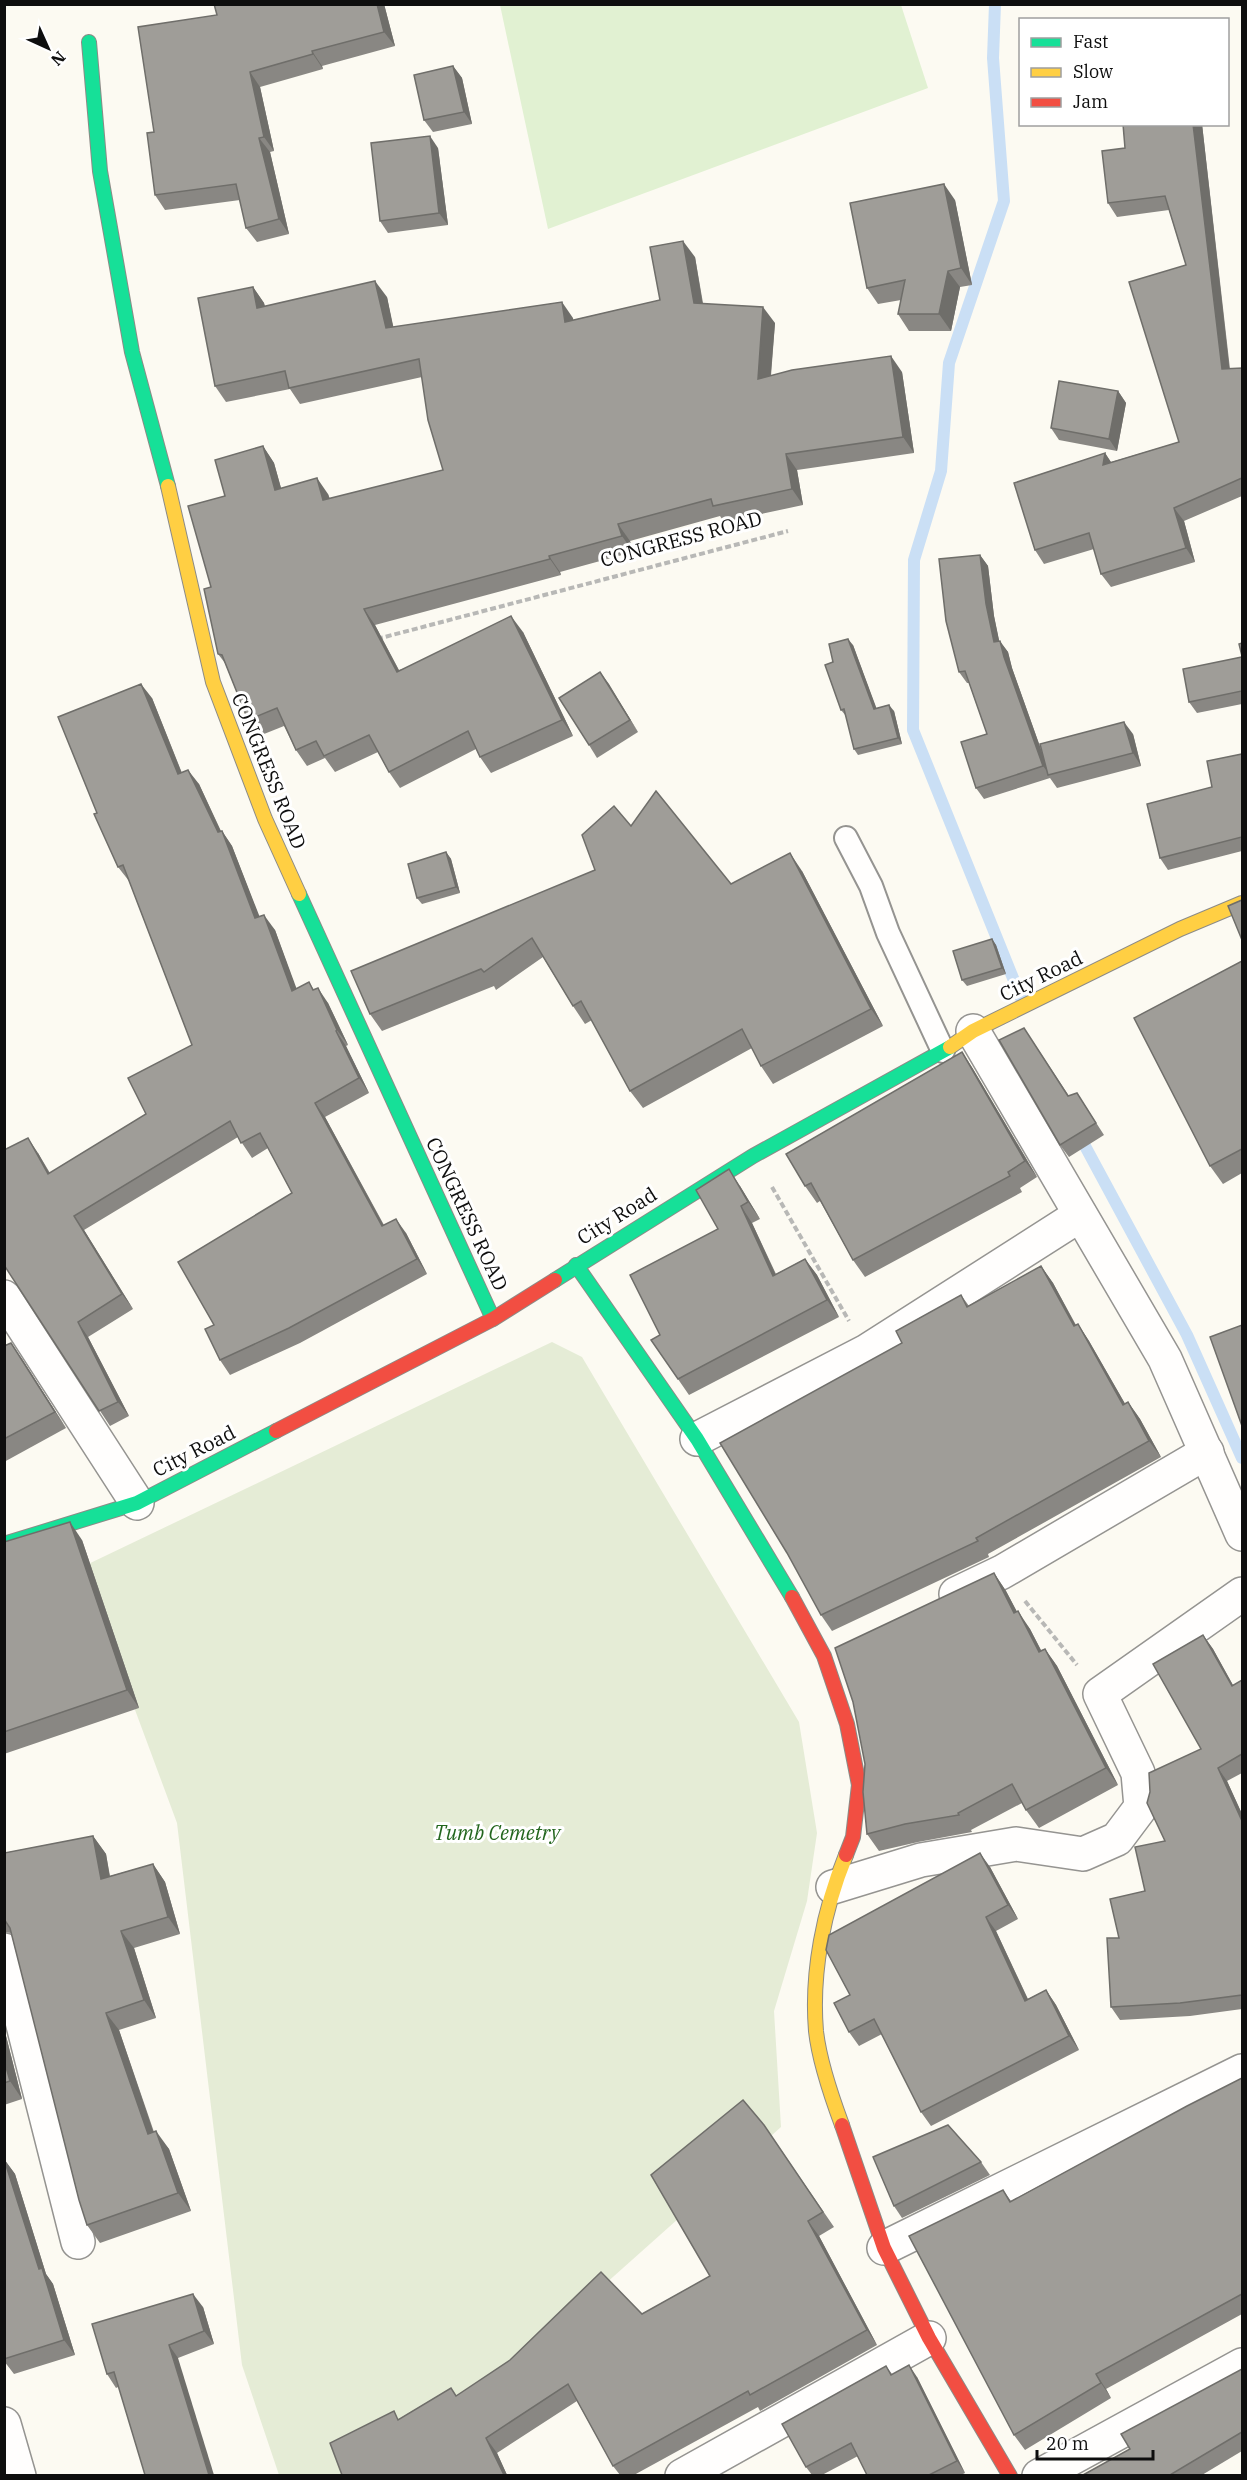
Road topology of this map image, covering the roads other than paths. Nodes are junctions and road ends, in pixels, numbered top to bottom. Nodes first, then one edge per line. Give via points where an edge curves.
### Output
1 (89, 42) dead end
2 (846, 838) dead end
3 (1242, 903) edge
4 (973, 1031) junction
5 (943, 1051) junction
6 (1080, 1215) junction
7 (576, 1265) junction
8 (4, 1297) edge
9 (493, 1319) junction
10 (697, 1439) junction
11 (1207, 1452) junction
12 (136, 1503) junction
13 (1242, 1534) edge
14 (4, 1544) edge
15 (1242, 1594) edge
16 (929, 1607) edge
17 (856, 1641) edge
18 (824, 1656) junction
19 (833, 1887) junction
20 (4, 1950) edge
21 (1242, 2071) edge
22 (78, 2242) dead end
23 (884, 2248) junction
24 (929, 2338) junction
25 (1242, 2365) edge
26 (4, 2424) edge
27 (19, 2475) edge
28 (682, 2475) edge
29 (1010, 2475) edge
30 (1040, 2475) edge

1 - 9 street, CONGRESS ROAD via 100,171 132,352 175,513 213,682 265,819
2 - 5 lane
3 - 4 street, City Road via 1180,929
4 - 5 street, City Road
4 - 6 street
5 - 7 street, City Road via 753,1155
6 - 10 street via 867,1351
6 - 11 street via 1165,1359
7 - 9 street, City Road
7 - 10 street
8 - 12 street
9 - 12 street, City Road
10 - 18 street
11 - 13 street
11 - 16 street via 1002,1572
12 - 14 street, City Road
15 - 19 street via 1100,1694 1138,1773 1141,1807 1117,1839 1083,1854 1016,1844 985,1849 921,1860
17 - 18 street
18 - 19 street via 847,1724 859,1785 853,1837
19 - 23 street via 817,1963 816,2032 833,2100
20 - 22 street
21 - 23 street
23 - 24 street
24 - 28 street
24 - 29 street
25 - 30 street
26 - 27 street

